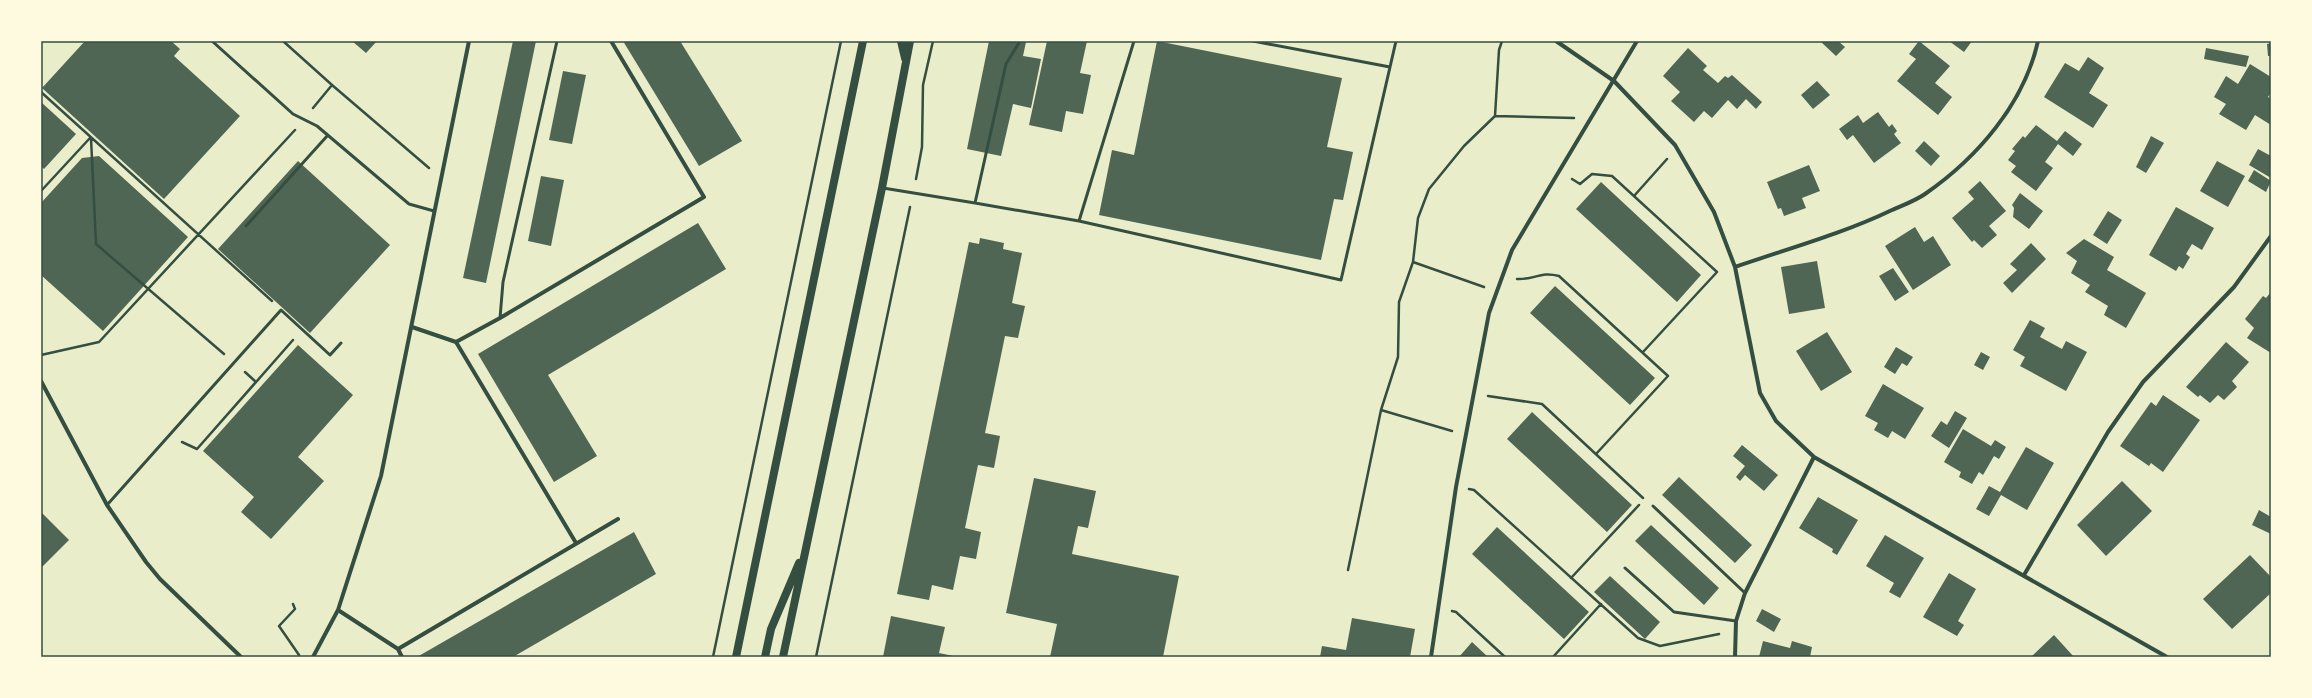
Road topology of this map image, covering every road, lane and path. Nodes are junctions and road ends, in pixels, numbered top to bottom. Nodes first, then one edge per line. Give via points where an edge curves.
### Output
1 (212, 41) edge
2 (283, 41) edge
3 (469, 41) edge
4 (556, 41) edge
5 (611, 41) edge
6 (841, 41) edge
7 (863, 41) edge
8 (901, 41) edge
9 (910, 41) edge
10 (933, 41) edge
11 (1020, 41) edge
12 (1134, 41) edge
13 (1252, 41) edge
14 (1396, 41) edge
15 (1502, 41) edge
16 (1556, 41) edge
17 (1637, 41) edge
18 (2038, 41) edge
19 (906, 61) junction
20 (1390, 67) junction
21 (1614, 81) junction
22 (332, 85) junction
23 (41, 92) edge
24 (1495, 116) junction
25 (304, 120) junction
26 (1590, 122) junction
27 (328, 135) junction
28 (91, 138) junction
29 (1677, 149) junction
30 (1559, 171) junction
31 (440, 178) junction
32 (882, 188) junction
33 (41, 191) edge
34 (913, 193) junction
35 (1634, 196) junction
36 (975, 202) junction
37 (434, 211) junction
38 (1079, 221) junction
39 (246, 226) dead end
40 (197, 235) junction
41 (2271, 236) edge
42 (1413, 262) junction
43 (1735, 267) junction
44 (1717, 272) junction
45 (1502, 278) junction
46 (148, 290) junction
47 (1497, 292) junction
48 (281, 310) junction
49 (500, 318) junction
50 (412, 328) junction
51 (302, 330) junction
52 (456, 342) junction
53 (341, 343) dead end
54 (1643, 352) junction
55 (41, 355) edge
56 (234, 362) junction
57 (41, 381) edge
58 (256, 382) junction
59 (1472, 393) junction
60 (1381, 410) junction
61 (1465, 434) junction
62 (169, 435) junction
63 (1596, 454) junction
64 (1814, 457) junction
65 (1456, 487) junction
66 (1645, 499) junction
67 (107, 505) junction
68 (1653, 506) joint
69 (618, 519) dead end
70 (576, 543) junction
71 (806, 543) junction
72 (1625, 568) dead end
73 (1348, 570) dead end
74 (2024, 575) junction
75 (1572, 578) junction
76 (1745, 593) junction
77 (293, 604) dead end
78 (1601, 604) junction
79 (1438, 608) junction
80 (338, 610) junction
81 (1736, 621) junction
82 (1735, 630) junction
83 (398, 649) junction
84 (241, 657) edge
85 (300, 657) edge
86 (314, 657) edge
87 (402, 657) edge
88 (713, 657) edge
89 (736, 657) edge
90 (765, 657) edge
91 (783, 657) edge
92 (816, 657) edge
93 (1431, 657) edge
94 (1506, 657) edge
95 (1553, 657) edge
96 (1735, 657) edge
97 (2167, 657) edge

1 - 25 lane via 293,114
2 - 22 path
3 - 31 street
4 - 49 lane via 503,282
5 - 49 street via 704,197
6 - 88 path
7 - 89 main road
8 - 19 main road
9 - 19 main road
10 - 34 path via 923,85 922,147
11 - 36 lane via 1006,64
12 - 38 lane
13 - 20 lane
14 - 20 lane
15 - 24 path via 1499,50
16 - 21 street
17 - 21 street
18 - 43 street via 2034,58 2008,112 1970,158 1924,195 1870,220
19 - 32 main road
20 - 38 lane via 1341,280
21 - 26 street
21 - 29 street
22 - 25 path
22 - 31 path
23 - 28 path
24 - 26 path via 1571,117
24 - 42 path via 1464,146 1429,189 1418,218
25 - 27 lane
25 - 40 path
26 - 30 street
27 - 37 lane via 409,204
27 - 39 lane
28 - 33 path
28 - 40 path
28 - 46 path via 96,244
29 - 35 path
29 - 43 street via 1714,212
30 - 35 path via 1580,184 1592,174 1612,176
30 - 45 street via 1512,250
31 - 37 street
32 - 34 lane
32 - 71 main road
34 - 36 lane
34 - 92 path
35 - 44 path
36 - 38 lane
37 - 50 street
40 - 46 path
40 - 48 path
41 - 74 street via 2234,287 2142,382 2108,432
42 - 47 path
42 - 60 path via 1399,302 1398,357
43 - 44 path
43 - 64 street via 1760,393 1776,421
44 - 54 path
45 - 47 street
45 - 54 path via 1526,279 1547,273 1560,276
46 - 55 path via 99,342
46 - 56 path
47 - 59 street via 1489,313
48 - 51 lane
48 - 56 lane
49 - 52 street
50 - 52 street
50 - 80 street via 381,476
51 - 53 lane via 330,355
51 - 58 path
52 - 70 street
54 - 63 path via 1668,376
56 - 58 path
56 - 62 lane
57 - 67 street
58 - 62 path via 197,449
59 - 61 street
59 - 63 path via 1542,404
60 - 61 path
60 - 73 path
61 - 65 street
62 - 67 lane
63 - 66 path
64 - 74 street
64 - 76 street
65 - 75 path via 1474,490
65 - 79 street
66 - 68 path
66 - 75 path
67 - 84 street via 160,579
68 - 76 lane
69 - 70 street
70 - 83 street
71 - 90 main road via 771,629
71 - 91 main road
72 - 81 lane via 1674,612
74 - 97 street
75 - 78 path
76 - 81 street
77 - 85 path via 295,609 279,626
78 - 82 path via 1638,638 1660,646
78 - 95 path
79 - 93 street
79 - 94 path via 1456,612
80 - 83 street
80 - 86 street
81 - 82 street
82 - 96 street
83 - 87 street

